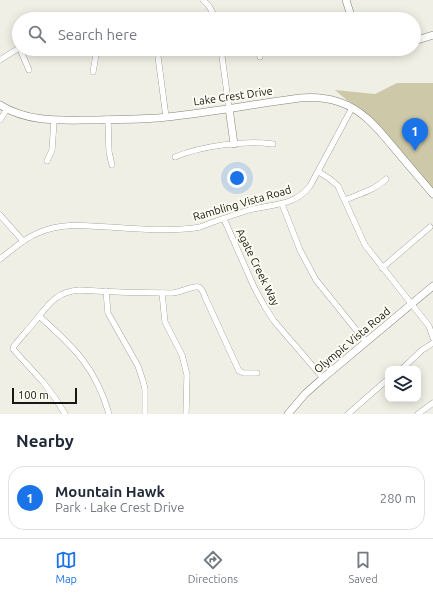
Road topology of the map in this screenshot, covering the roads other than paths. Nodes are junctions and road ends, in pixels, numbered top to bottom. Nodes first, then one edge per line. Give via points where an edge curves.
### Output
1 (203, 0) edge
2 (346, 0) edge
3 (212, 12) edge
4 (350, 12) edge
5 (433, 35) edge
6 (421, 39) edge
7 (12, 53) edge
8 (22, 56) edge
9 (96, 56) edge
10 (158, 56) edge
11 (222, 56) edge
12 (0, 60) edge
13 (29, 70) dead end
14 (93, 72) dead end
15 (0, 105) edge
16 (229, 108) junction
17 (352, 108) junction
18 (7, 109) junction
19 (166, 117) junction
20 (0, 120) edge
21 (108, 120) junction
22 (54, 121) junction
23 (234, 144) junction
24 (273, 144) dead end
25 (175, 157) dead end
26 (47, 161) dead end
27 (112, 166) dead end
28 (319, 172) junction
29 (386, 179) dead end
30 (433, 194) edge
31 (345, 200) junction
32 (282, 204) junction
33 (0, 215) edge
34 (224, 219) junction
35 (430, 227) dead end
36 (22, 241) junction
37 (0, 259) edge
38 (382, 268) junction
39 (433, 286) edge
40 (106, 291) junction
41 (162, 293) junction
42 (412, 303) junction
43 (39, 316) junction
44 (433, 338) edge
45 (366, 342) junction
46 (433, 343) edge
47 (405, 366) edge
48 (257, 373) dead end
49 (323, 378) junction
50 (385, 382) edge
51 (433, 403) edge
52 (65, 414) edge
53 (109, 414) edge
54 (145, 414) edge
55 (186, 414) edge
56 (288, 414) edge
57 (348, 414) edge
58 (418, 414) edge

1 - 3 street
2 - 4 main road
5 - 6 main road
7 - 12 street
8 - 13 street
9 - 14 street
10 - 19 street
11 - 16 street
15 - 18 main road, Lake Crest Drive
16 - 17 main road, Lake Crest Drive via 310,97 340,102
16 - 19 main road, Lake Crest Drive
16 - 23 main road
17 - 28 street, Rambling Vista Road
17 - 30 main road, Lake Crest Drive via 379,130
18 - 20 street
18 - 22 main road, Lake Crest Drive via 31,118
19 - 21 main road, Lake Crest Drive
21 - 22 main road, Lake Crest Drive
21 - 27 street
22 - 26 street via 52,150
23 - 24 street
23 - 25 street via 192,150
28 - 31 street via 338,186
28 - 32 street, Rambling Vista Road via 303,194
29 - 31 street via 373,189
31 - 38 street via 365,246
32 - 34 street, Rambling Vista Road via 253,209
32 - 45 street via 300,250 316,280
33 - 36 street
34 - 36 street, Rambling Vista Road via 182,230 65,226 47,229
34 - 49 street, Agate Creek Way via 261,300 274,321
35 - 38 street
36 - 37 street, Rambling Vista Road
38 - 42 street
39 - 42 main road, Olympic Vista Road
40 - 41 street
40 - 43 street via 69,291 53,300
40 - 54 street via 108,313 144,380
41 - 48 street via 179,292 194,287 201,289 239,371
41 - 55 street via 165,322 182,355 187,375
42 - 44 street via 429,326
42 - 45 main road, Olympic Vista Road
43 - 52 street via 13,349 43,382
43 - 53 street via 81,357 98,384
45 - 49 main road, Olympic Vista Road
46 - 47 street
49 - 56 main road, Olympic Vista Road
50 - 57 street
51 - 58 street

